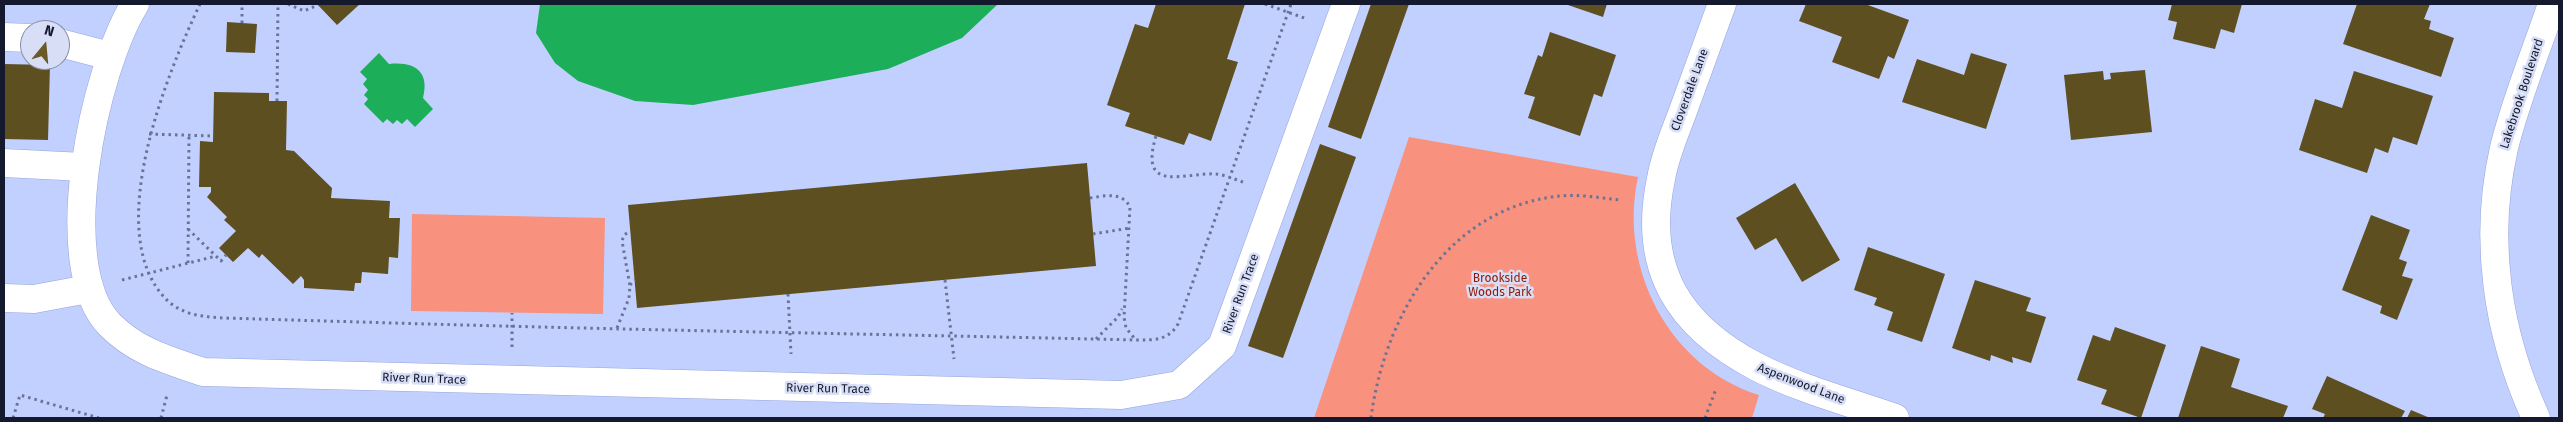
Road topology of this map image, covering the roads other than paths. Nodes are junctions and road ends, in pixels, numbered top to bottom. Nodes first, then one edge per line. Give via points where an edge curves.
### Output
1 (134, 4) edge
2 (1346, 4) edge
3 (1722, 4) edge
4 (2552, 4) edge
5 (2551, 32) edge
6 (4, 37) edge
7 (20, 38) edge
8 (70, 46) edge
9 (110, 56) junction
10 (4, 163) edge
11 (83, 167) junction
12 (1661, 177) joint
13 (88, 289) junction
14 (4, 298) edge
15 (1895, 418) edge
16 (2536, 418) edge

1 - 9 street
2 - 13 street, River Run Trace via 1222,346 1179,385 1122,395 203,372 140,350 109,324
3 - 12 street, Cloverdale Lane
4 - 5 street, Lakebrook Boulevard
5 - 16 street, Lakebrook Boulevard via 2522,86 2504,148 2493,220 2494,257 2504,328
6 - 7 street
8 - 9 street
9 - 11 street
10 - 11 street
11 - 13 street via 83,244
12 - 15 street, Aspenwood Lane via 1655,217 1660,258 1677,299 1702,330 1759,368
13 - 14 street via 34,299

